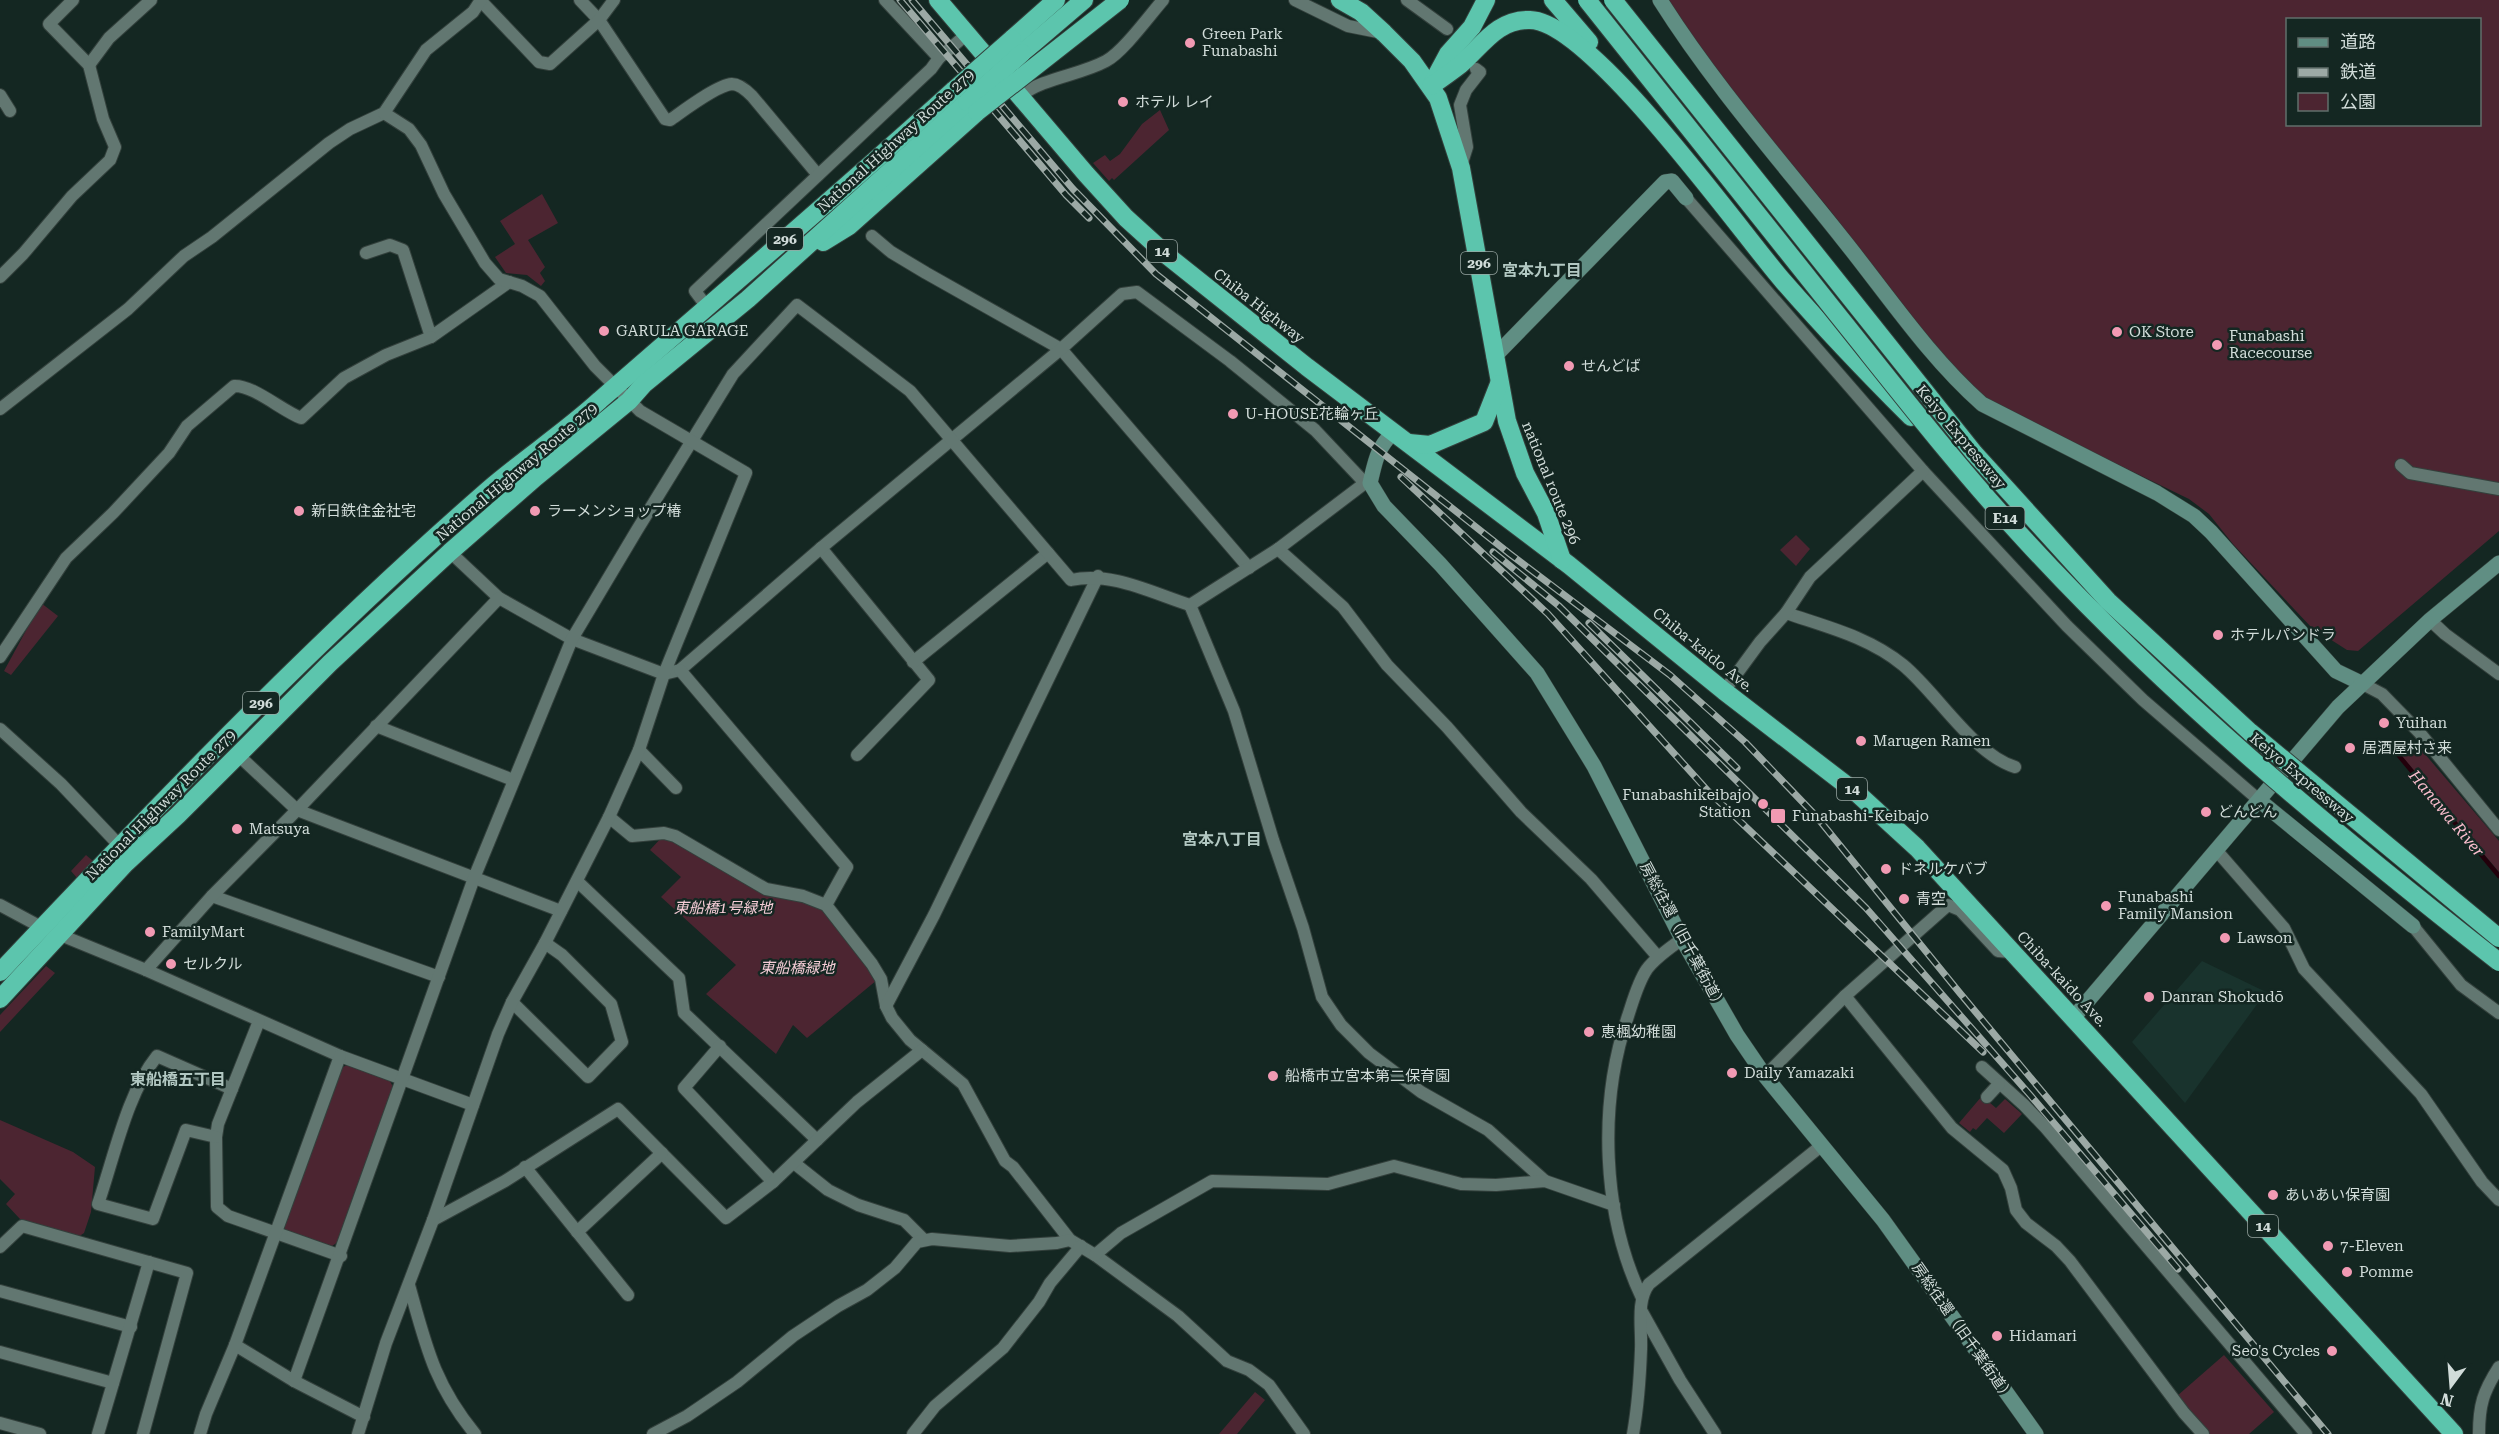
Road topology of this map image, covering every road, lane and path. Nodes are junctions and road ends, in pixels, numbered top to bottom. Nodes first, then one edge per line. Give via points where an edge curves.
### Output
1 (73, 0) edge
2 (151, 0) edge
3 (580, 0) edge
4 (614, 0) edge
5 (885, 0) edge
6 (938, 0) edge
7 (1056, 0) edge
8 (1084, 0) edge
9 (1120, 0) edge
10 (1163, 0) edge
11 (1295, 0) edge
12 (1340, 0) edge
13 (1407, 0) edge
14 (1486, 0) edge
15 (1553, 0) edge
16 (1587, 0) edge
17 (1613, 0) edge
18 (1660, 0) edge
19 (481, 1) edge
20 (599, 20) junction
21 (1447, 29) dead end
22 (1384, 33) junction
23 (967, 34) junction
24 (1017, 46) junction
25 (939, 58) junction
26 (88, 65) junction
27 (1476, 69) dead end
28 (1431, 86) junction
29 (1627, 91) junction
30 (0, 95) edge
31 (1020, 96) junction
32 (966, 101) junction
33 (10, 111) dead end
34 (384, 113) junction
35 (1461, 168) junction
36 (818, 175) junction
37 (1686, 198) joint
38 (872, 236) dead end
39 (366, 253) dead end
40 (0, 277) edge
41 (509, 282) junction
42 (707, 307) junction
43 (431, 337) junction
44 (1061, 349) junction
45 (1494, 357) junction
46 (1499, 384) junction
47 (615, 387) junction
48 (629, 401) junction
49 (0, 409) edge
50 (1393, 432) junction
51 (951, 438) junction
52 (692, 442) junction
53 (1408, 443) junction
54 (1959, 465) junction
55 (2401, 465) dead end
56 (1923, 471) junction
57 (1368, 483) junction
58 (2499, 489) edge
59 (821, 548) junction
60 (1278, 549) junction
61 (450, 552) junction
62 (1048, 553) junction
63 (1562, 560) junction
64 (2499, 563) edge
65 (1249, 568) junction
66 (1098, 576) junction
67 (499, 598) junction
68 (1190, 606) junction
69 (1786, 613) junction
70 (2430, 620) junction
71 (572, 639) junction
72 (0, 657) edge
73 (913, 662) junction
74 (680, 670) junction
75 (664, 674) junction
76 (2499, 674) edge
77 (2361, 683) junction
78 (1724, 691) junction
79 (376, 726) junction
80 (0, 729) edge
81 (639, 750) junction
82 (237, 754) junction
83 (857, 755) dead end
84 (2015, 767) dead end
85 (513, 780) junction
86 (676, 788) dead end
87 (2260, 801) junction
88 (297, 810) junction
89 (609, 818) junction
90 (2499, 830) edge
91 (119, 845) junction
92 (2217, 851) junction
93 (474, 878) junction
94 (577, 881) junction
95 (212, 896) junction
96 (0, 905) edge
97 (826, 905) junction
98 (561, 911) junction
99 (2413, 926) joint
100 (41, 927) junction
101 (60, 934) junction
102 (2499, 938) edge
103 (1682, 939) junction
104 (545, 944) junction
105 (2011, 952) junction
106 (1658, 957) junction
107 (2499, 962) edge
108 (146, 970) junction
109 (0, 972) edge
110 (439, 977) junction
111 (1845, 996) junction
112 (0, 999) edge
113 (512, 1002) junction
114 (886, 1006) junction
115 (2499, 1013) edge
116 (2074, 1017) junction
117 (259, 1021) junction
118 (720, 1046) junction
119 (922, 1050) junction
120 (339, 1056) junction
121 (1982, 1067) dead end
122 (1765, 1076) junction
123 (403, 1080) junction
124 (1999, 1084) junction
125 (232, 1089) junction
126 (1986, 1097) dead end
127 (473, 1105) junction
128 (216, 1137) junction
129 (818, 1140) junction
130 (1821, 1146) junction
131 (662, 1153) junction
132 (794, 1163) junction
133 (525, 1167) junction
134 (1545, 1181) junction
135 (773, 1182) junction
136 (2499, 1200) edge
137 (1614, 1205) junction
138 (433, 1220) junction
139 (577, 1232) junction
140 (276, 1233) junction
141 (924, 1240) junction
142 (1075, 1243) junction
143 (0, 1246) edge
144 (1095, 1255) junction
145 (341, 1256) junction
146 (149, 1262) junction
147 (409, 1285) junction
148 (0, 1291) edge
149 (628, 1294) dead end
150 (1642, 1298) junction
151 (1641, 1311) junction
152 (131, 1327) junction
153 (235, 1346) junction
154 (0, 1352) edge
155 (2499, 1367) edge
156 (294, 1382) junction
157 (113, 1383) junction
158 (364, 1417) junction
159 (0, 1423) edge
160 (40, 1434) edge
161 (98, 1434) edge
162 (143, 1434) edge
163 (200, 1434) edge
164 (358, 1434) edge
165 (475, 1434) edge
166 (653, 1434) edge
167 (913, 1434) edge
168 (1304, 1434) edge
169 (1633, 1434) edge
170 (1715, 1434) edge
171 (2036, 1434) edge
172 (2204, 1434) edge
173 (2306, 1434) edge
174 (2454, 1434) edge
175 (2479, 1434) edge

1 - 26 street via 49,24
2 - 26 street via 109,38
3 - 20 street
4 - 20 street
5 - 25 street
6 - 23 highway, Chiba Highway / 14
7 - 24 highway, National Highway Route 279 / 296
8 - 24 highway, National Highway Route 279 / 296
9 - 32 highway, bridge
10 - 31 street via 1106,61 1045,82
11 - 22 street via 1348,26
12 - 22 highway, national route 296 / 296
13 - 21 street
14 - 28 highway
15 - 29 highway
16 - 54 highway, Keiyo Expressway / E14, bridge
17 - 102 highway, Keiyo Expressway / E14, bridge via 1974,453 2108,601 2250,732
18 - 77 street via 1693,52 1942,366 1962,386 1982,404 2126,476 2194,516 2336,671
19 - 20 street via 539,62 550,64
19 - 34 street via 426,50
20 - 36 street via 665,119 670,120 732,84 741,87
22 - 28 highway, national route 296 / 296
23 - 25 street
23 - 31 highway, Chiba Highway / 14
24 - 32 highway, National Highway Route 279 / 296, bridge
25 - 36 street
26 - 40 street via 114,152
27 - 35 street via 1480,72 1460,105 1467,147
28 - 29 highway via 1504,25 1533,20 1547,23 1577,41
28 - 35 highway, national route 296 / 296
29 - 54 highway, bridge via 1821,324
30 - 33 street
31 - 50 highway, Chiba Highway / 14 via 1118,209 1169,257
32 - 42 highway, National Highway Route 279 / 296
32 - 48 highway, National Highway Route 279 / 296
34 - 41 street via 409,129 421,145 444,194 485,263 499,279
34 - 49 street via 329,143 184,256 128,309
35 - 45 highway, national route 296 / 296
36 - 42 street via 695,291
37 - 45 street via 1672,181 1665,182
37 - 56 street
38 - 44 street via 917,268
39 - 43 street via 390,245 403,250
41 - 43 street
41 - 47 street via 540,296
42 - 47 highway, National Highway Route 279 / 296
43 - 72 street via 344,378 302,418 243,386 234,386 187,426 169,453 66,558
44 - 51 street
44 - 57 street via 1122,294 1137,292 1315,430
44 - 65 street
45 - 46 highway, national route 296 / 296
46 - 53 highway via 1484,422 1430,445
46 - 63 highway, national route 296 / 296 via 1513,441 1546,513
47 - 48 street
47 - 91 highway, National Highway Route 279 / 296 via 489,489 361,606
48 - 52 street
48 - 61 highway, National Highway Route 279 / 296
50 - 53 highway, Chiba Highway / 14
50 - 57 street via 1378,449
51 - 52 street via 910,391 797,305 733,374
51 - 59 street
51 - 62 street
52 - 71 street
52 - 75 street via 746,473
53 - 63 highway, Chiba Highway / 14
54 - 107 highway, Keiyo Expressway / E14, bridge via 2025,540 2169,684 2319,816
55 - 58 street via 2410,473
56 - 69 street via 1810,577
56 - 87 street via 2067,626 2143,700
57 - 60 street
57 - 103 street, 房総往還（旧千葉街道） via 1384,506 1537,674 1611,796
59 - 73 street
59 - 74 street
60 - 65 street
60 - 106 street via 1343,607 1387,665 1521,812 1591,879
61 - 67 street
61 - 82 highway, National Highway Route 279 / 296
62 - 66 street via 1071,580
62 - 73 street
63 - 78 highway, Chiba Highway / 14
64 - 70 street
65 - 68 street
66 - 68 street
66 - 114 street
67 - 71 street
67 - 79 street
68 - 134 street via 1234,711 1322,997 1341,1025 1369,1053 1421,1092 1488,1130
69 - 78 street
69 - 84 street via 1865,639 1886,652 1905,666 1995,758
70 - 76 street
70 - 77 street
71 - 75 street
71 - 85 street
73 - 83 street via 929,680
74 - 75 street
74 - 97 street via 847,867
75 - 81 street
77 - 87 street
77 - 90 street via 2382,694 2419,732
78 - 105 highway, Chiba-kaido Ave. / 14 via 1858,794 1940,872
79 - 85 street
79 - 88 street
80 - 91 street via 61,784
81 - 86 street
81 - 89 street
82 - 88 street
82 - 101 highway, National Highway Route 279 / 296
85 - 93 street
87 - 92 street
87 - 99 street
88 - 93 street
88 - 95 street
89 - 94 street
89 - 97 street via 632,836 664,832 766,889
91 - 100 highway, National Highway Route 279 / 296
92 - 116 street
92 - 136 street via 2284,928 2304,969 2421,1094 2482,1182
93 - 98 street
93 - 110 street
94 - 98 street
94 - 118 street via 679,978 684,1013
95 - 108 street
95 - 110 street
96 - 100 street
97 - 114 street via 881,979
98 - 104 street
99 - 115 street via 2460,985
100 - 101 street
100 - 109 highway, National Highway Route 279 / 296
101 - 108 street
101 - 112 highway, National Highway Route 279 / 296
103 - 106 street
103 - 122 street, 房総往還（旧千葉街道） via 1716,1001
104 - 113 street
104 - 113 street via 562,955 611,1004 622,1042 588,1077
105 - 111 street via 1998,951 1960,910 1948,905
105 - 116 highway, Chiba-kaido Ave. / 14
106 - 137 street via 1638,989 1613,1069 1608,1104
108 - 117 street
110 - 123 street
111 - 122 street
111 - 172 street via 1952,1128 2003,1170 2016,1210 2070,1261
113 - 127 street
114 - 119 street
116 - 174 highway, Chiba-kaido Ave. / 14
117 - 120 street
117 - 125 street
118 - 129 street
118 - 135 street via 684,1088
119 - 129 street via 857,1102
119 - 142 street via 963,1084 1005,1161
120 - 123 street
120 - 140 street
121 - 124 street
122 - 130 street, 房総往還（旧千葉街道）
123 - 127 street
123 - 145 street
124 - 126 street
124 - 173 street via 2053,1136
125 - 128 street
125 - 128 street via 157,1056 145,1071 98,1204 153,1220 186,1130
127 - 138 street
128 - 140 street via 217,1207 228,1216
129 - 132 street
130 - 150 street via 1648,1284
130 - 171 street, 房総往還（旧千葉街道） via 1883,1220
131 - 133 street via 618,1109
131 - 135 street via 726,1218
131 - 139 street
132 - 135 street
132 - 141 street via 828,1190 904,1220
133 - 138 street
133 - 139 street
134 - 137 street
134 - 144 street via 1461,1184 1394,1166 1328,1184 1212,1181 1121,1233
137 - 150 street via 1629,1272
138 - 147 street
139 - 149 street
140 - 145 street
140 - 153 street
141 - 142 street via 1010,1246
141 - 166 street via 917,1242 896,1268 867,1290 800,1331 687,1416
142 - 144 street
142 - 167 street via 1039,1302 1003,1348 935,1406
143 - 146 street via 22,1227
144 - 168 street via 1178,1316 1227,1361 1249,1370 1269,1386
145 - 156 street
146 - 152 street
146 - 162 street via 187,1273
147 - 158 street
147 - 165 street via 430,1361 450,1402
148 - 152 street
150 - 151 street
151 - 169 street
151 - 170 street
152 - 157 street
153 - 156 street
153 - 163 street
154 - 157 street
155 - 175 street via 2484,1390
156 - 158 street
157 - 161 street
158 - 164 street
159 - 160 street

